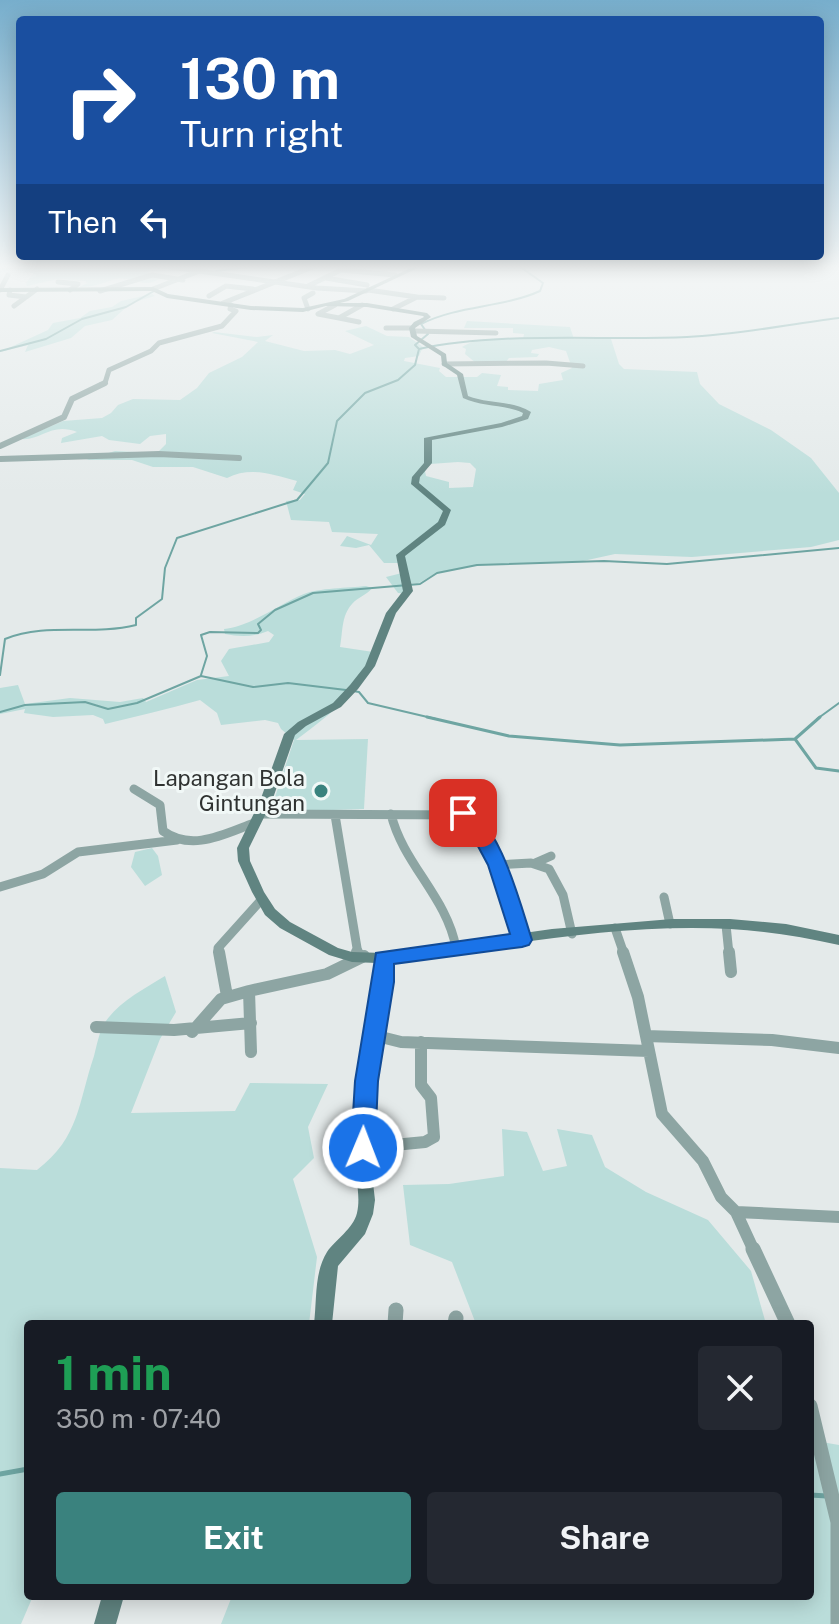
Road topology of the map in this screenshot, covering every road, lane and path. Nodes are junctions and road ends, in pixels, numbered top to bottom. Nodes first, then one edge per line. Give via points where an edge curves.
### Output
1 (163, 342) edge
2 (424, 342) edge
3 (444, 364) junction
4 (583, 366) dead end
5 (0, 446) edge
6 (239, 458) dead end
7 (0, 459) edge
8 (134, 789) dead end
9 (391, 814) junction
10 (335, 815) junction
11 (257, 818) junction
12 (177, 840) junction
13 (551, 856) dead end
14 (531, 864) junction
15 (497, 865) junction
16 (0, 887) edge
17 (664, 897) dead end
18 (262, 899) junction
19 (670, 924) junction
20 (726, 925) junction
21 (615, 928) junction
22 (572, 934) junction
23 (522, 940) junction
24 (839, 940) edge
25 (456, 948) junction
26 (361, 956) junction
27 (383, 958) junction
28 (731, 972) dead end
29 (249, 991) junction
30 (227, 996) junction
31 (251, 1023) junction
32 (96, 1027) dead end
33 (192, 1032) junction
34 (373, 1035) junction
35 (646, 1036) junction
36 (421, 1042) junction
37 (839, 1048) edge
38 (649, 1051) junction
39 (251, 1052) dead end
40 (363, 1148) junction
41 (736, 1212) junction
42 (839, 1217) edge
43 (324, 1320) edge
44 (786, 1320) edge
45 (814, 1422) edge
46 (838, 1522) edge
47 (112, 1600) edge
48 (105, 1624) edge
49 (838, 1624) edge

1 - 5 street via 109,370 105,383 87,388 64,405 64,417
2 - 3 street via 444,355
3 - 4 street
3 - 11 street via 460,374 465,397 527,412 525,417 428,438 428,463 415,484 447,510 442,523 400,555 408,591 391,613 373,660 350,692 290,734
6 - 7 street via 159,454
8 - 12 street via 160,805 163,831
9 - 10 street
9 - 15 street via 469,815
9 - 25 street via 403,846 454,926
10 - 11 street
10 - 26 street
11 - 12 street via 202,840
11 - 18 street via 243,856
12 - 16 street via 78,852 43,874
13 - 14 street
14 - 15 street
14 - 22 street via 550,870
15 - 23 street
17 - 19 street
18 - 26 street via 295,932 325,948
18 - 30 street via 218,948
19 - 20 street
19 - 21 street
20 - 24 street via 767,926
20 - 28 street
21 - 22 street
21 - 35 street
22 - 23 street
23 - 25 street
25 - 27 street
26 - 27 street
26 - 29 street via 327,974
27 - 34 street via 384,982
29 - 30 street
29 - 31 street
30 - 33 street
31 - 33 street
31 - 39 street
32 - 33 street
34 - 36 street
34 - 40 street
35 - 37 street
35 - 38 street
36 - 38 street
36 - 40 street via 421,1085 431,1098 434,1137
38 - 41 street via 662,1114 703,1161 721,1197
40 - 43 street via 365,1215 331,1261
41 - 42 street
41 - 44 street
45 - 46 street
46 - 49 street
47 - 48 street

